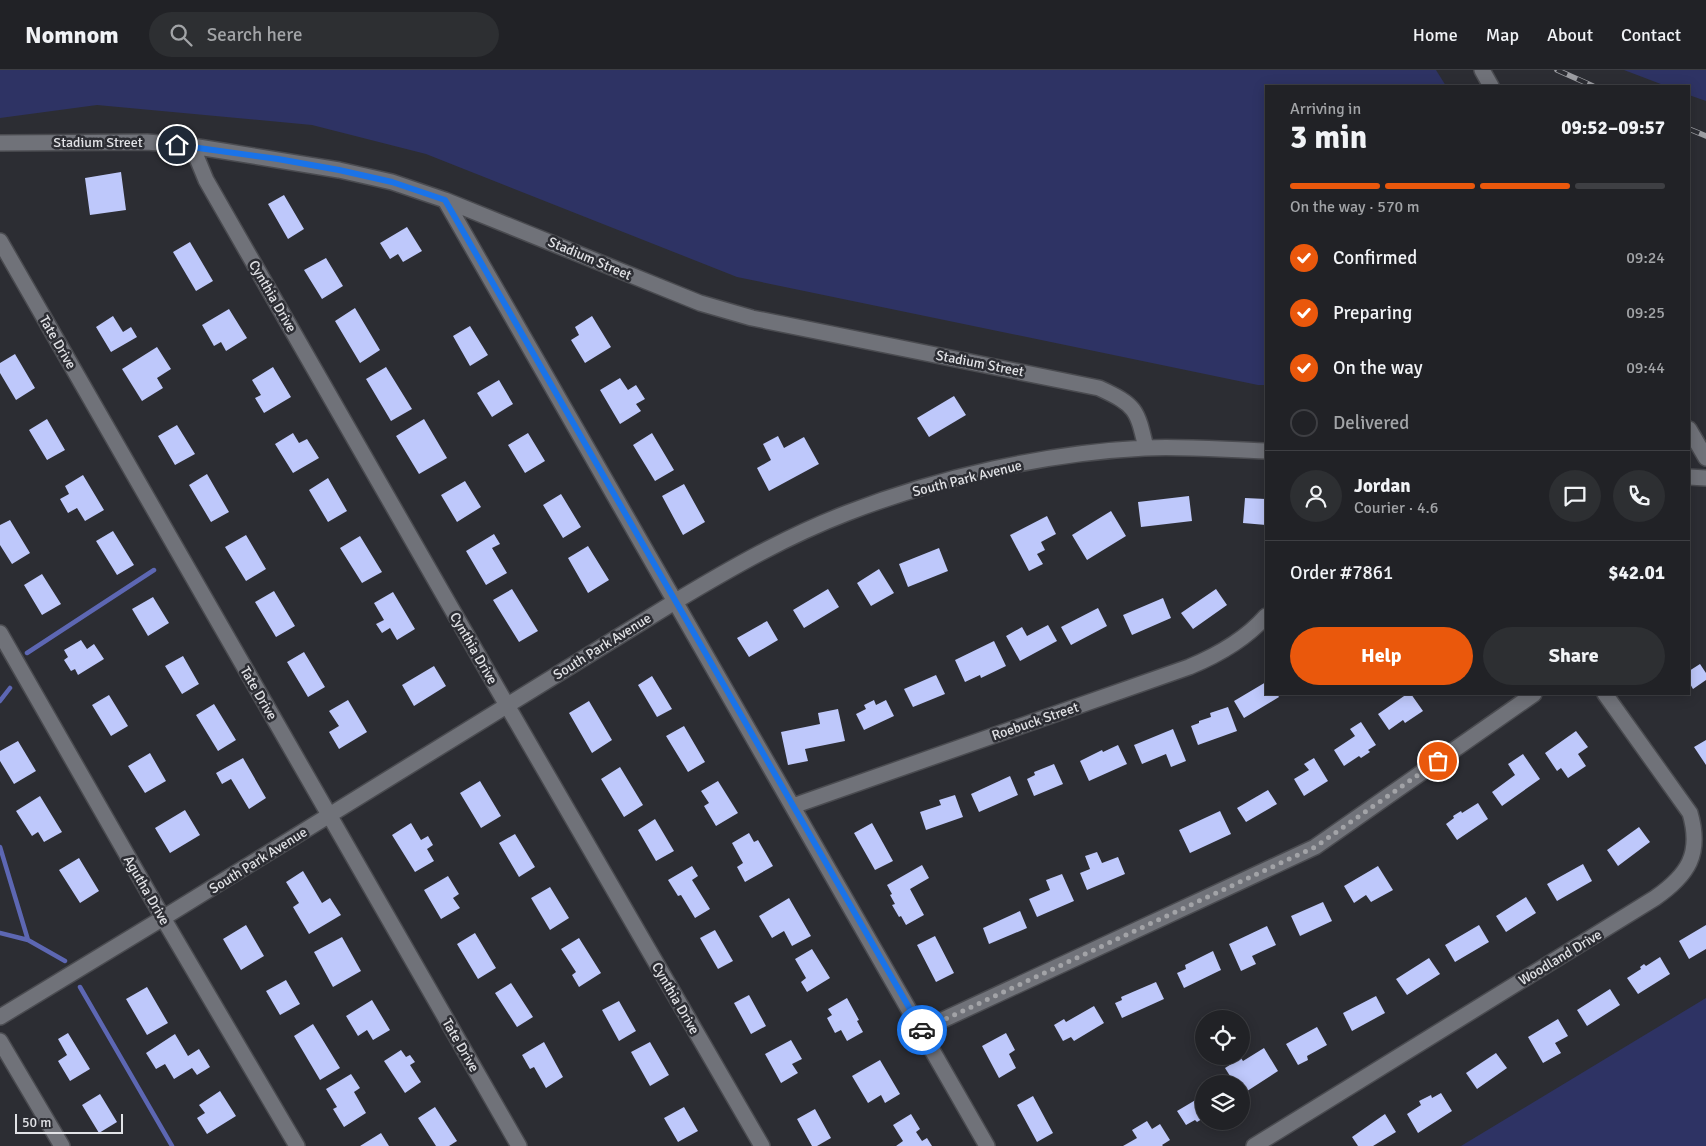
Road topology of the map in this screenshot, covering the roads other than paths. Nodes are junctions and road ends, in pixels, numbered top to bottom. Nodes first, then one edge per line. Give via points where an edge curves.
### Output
1 (1482, 70) edge
2 (1490, 85) edge
3 (0, 143) edge
4 (192, 146) junction
5 (445, 200) junction
6 (0, 241) edge
7 (1690, 431) edge
8 (1146, 448) junction
9 (1265, 452) edge
10 (1706, 458) edge
11 (1690, 477) edge
12 (1706, 478) edge
13 (676, 601) junction
14 (1265, 617) edge
15 (0, 634) edge
16 (1533, 695) edge
17 (1606, 695) edge
18 (507, 705) junction
19 (793, 806) junction
20 (329, 815) junction
21 (163, 918) junction
22 (0, 1017) edge
23 (921, 1030) junction
24 (0, 1041) edge
25 (62, 1146) edge
26 (297, 1146) edge
27 (519, 1146) edge
28 (762, 1146) edge
29 (987, 1146) edge
30 (1254, 1146) edge

1 - 2 street
3 - 4 street, Stadium Street via 147,142
4 - 5 street, Stadium Street via 339,170 392,182
4 - 18 street, Cynthia Drive via 206,180
5 - 8 street, Stadium Street via 700,304 752,318 1099,388 1138,415
5 - 13 street
6 - 20 street, Tate Drive
7 - 10 street
8 - 9 street, South Park Avenue
8 - 13 street, South Park Avenue via 993,468 889,498 782,542
11 - 12 street
13 - 18 street, South Park Avenue
13 - 19 street
14 - 19 street, Roebuck Street via 1231,646 1189,667
15 - 21 street, Agutha Drive
16 - 23 street via 1315,847
17 - 30 street, Woodland Drive via 1690,813 1695,841 1687,869 1678,881
18 - 20 street, South Park Avenue
18 - 28 street, Cynthia Drive
19 - 23 street
20 - 21 street, South Park Avenue
20 - 27 street, Tate Drive
21 - 22 street, South Park Avenue
21 - 26 street, Agutha Drive
23 - 29 street
24 - 25 street

